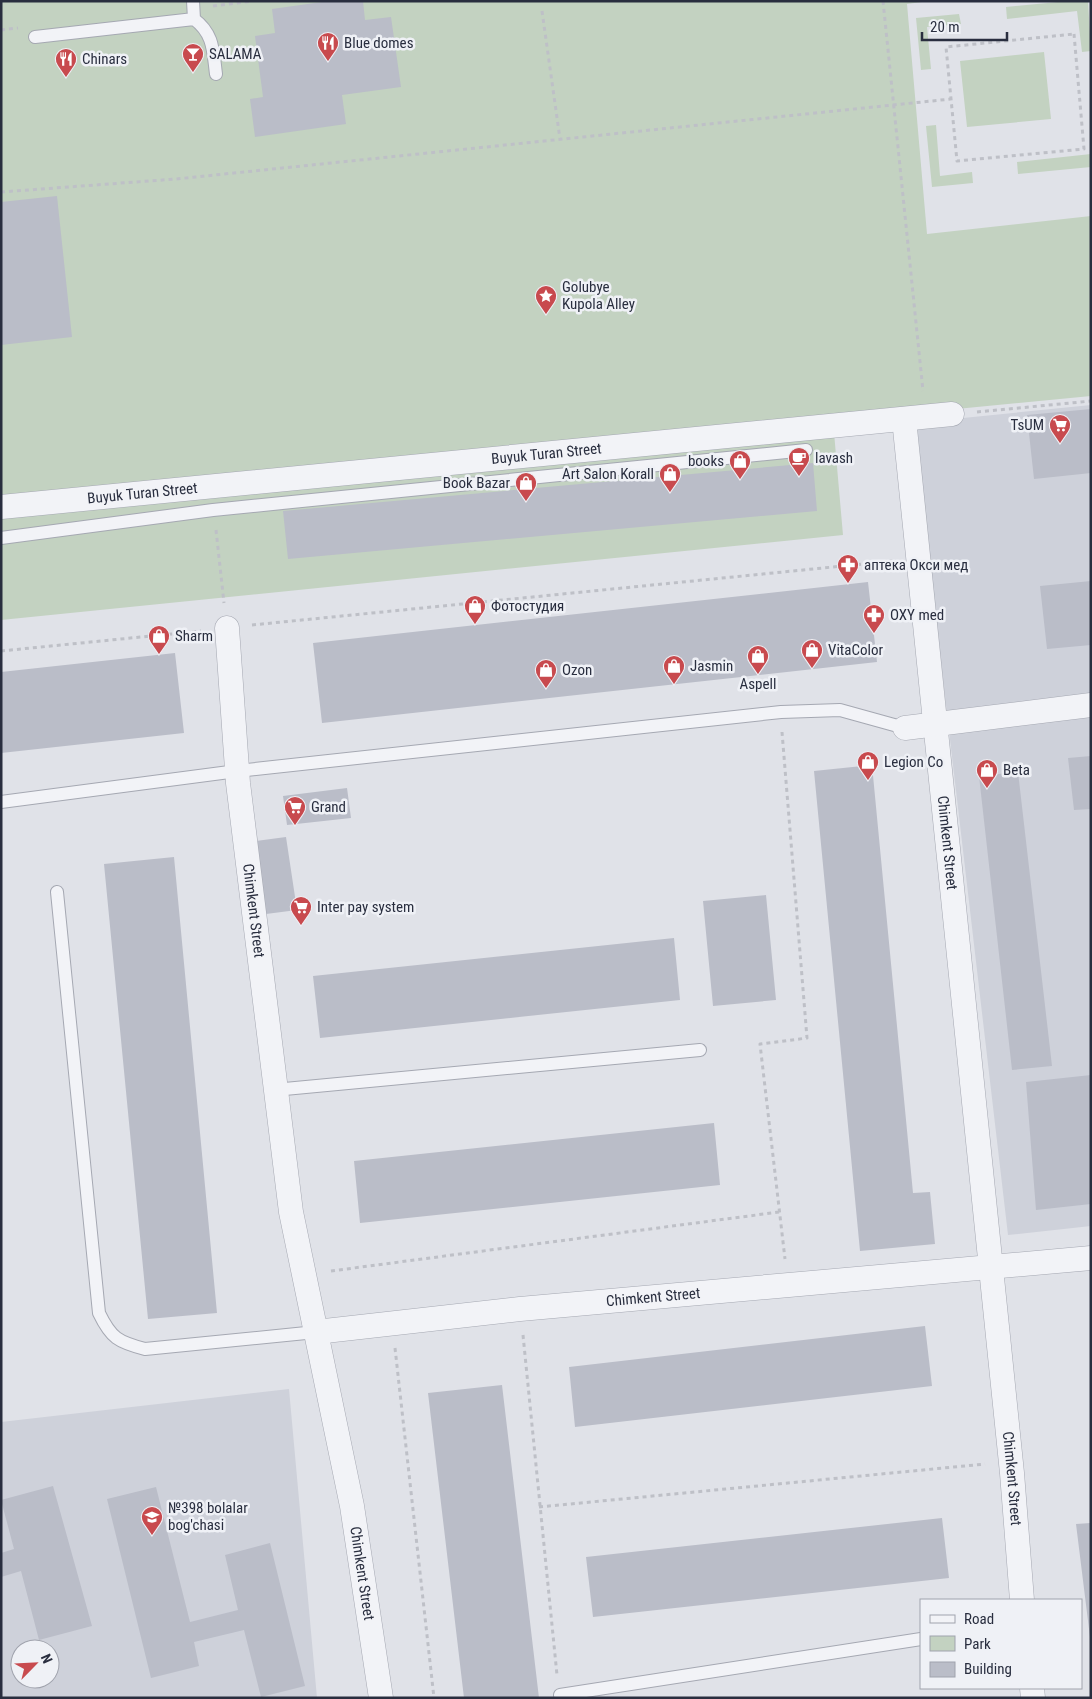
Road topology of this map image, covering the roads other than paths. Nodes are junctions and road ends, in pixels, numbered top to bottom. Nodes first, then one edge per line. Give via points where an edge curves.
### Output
1 (192, 1) edge
2 (194, 19) junction
3 (35, 37) dead end
4 (216, 74) dead end
5 (952, 414) road end
6 (915, 418) junction
7 (806, 450) dead end
8 (1, 507) edge
9 (1, 538) edge
10 (227, 628) road end
11 (1091, 705) edge
12 (935, 725) junction
13 (905, 728) joint
14 (237, 771) junction
15 (1, 802) edge
16 (57, 892) dead end
17 (700, 1050) dead end
18 (274, 1090) junction
19 (1091, 1258) edge
20 (991, 1267) junction
21 (316, 1332) junction
22 (1022, 1599) edge
23 (920, 1639) edge
24 (560, 1695) road end
25 (381, 1698) edge

1 - 2 lane
2 - 3 lane
2 - 4 lane via 211,37
5 - 6 street, Buyuk Turan Street
6 - 8 street, Buyuk Turan Street
6 - 12 street, Chimkent Street via 918,559
7 - 9 lane via 214,510
10 - 14 street, Chimkent Street
11 - 12 street
12 - 13 street
12 - 20 street, Chimkent Street
13 - 14 lane via 840,710 781,712
14 - 15 lane
14 - 18 street, Chimkent Street
16 - 21 lane via 99,1313 109,1334 124,1344 145,1349
17 - 18 lane
18 - 21 street, Chimkent Street via 291,1212
19 - 20 street, Chimkent Street
20 - 21 street, Chimkent Street via 520,1309
20 - 22 street, Chimkent Street
21 - 25 street, Chimkent Street via 352,1506
23 - 24 lane

